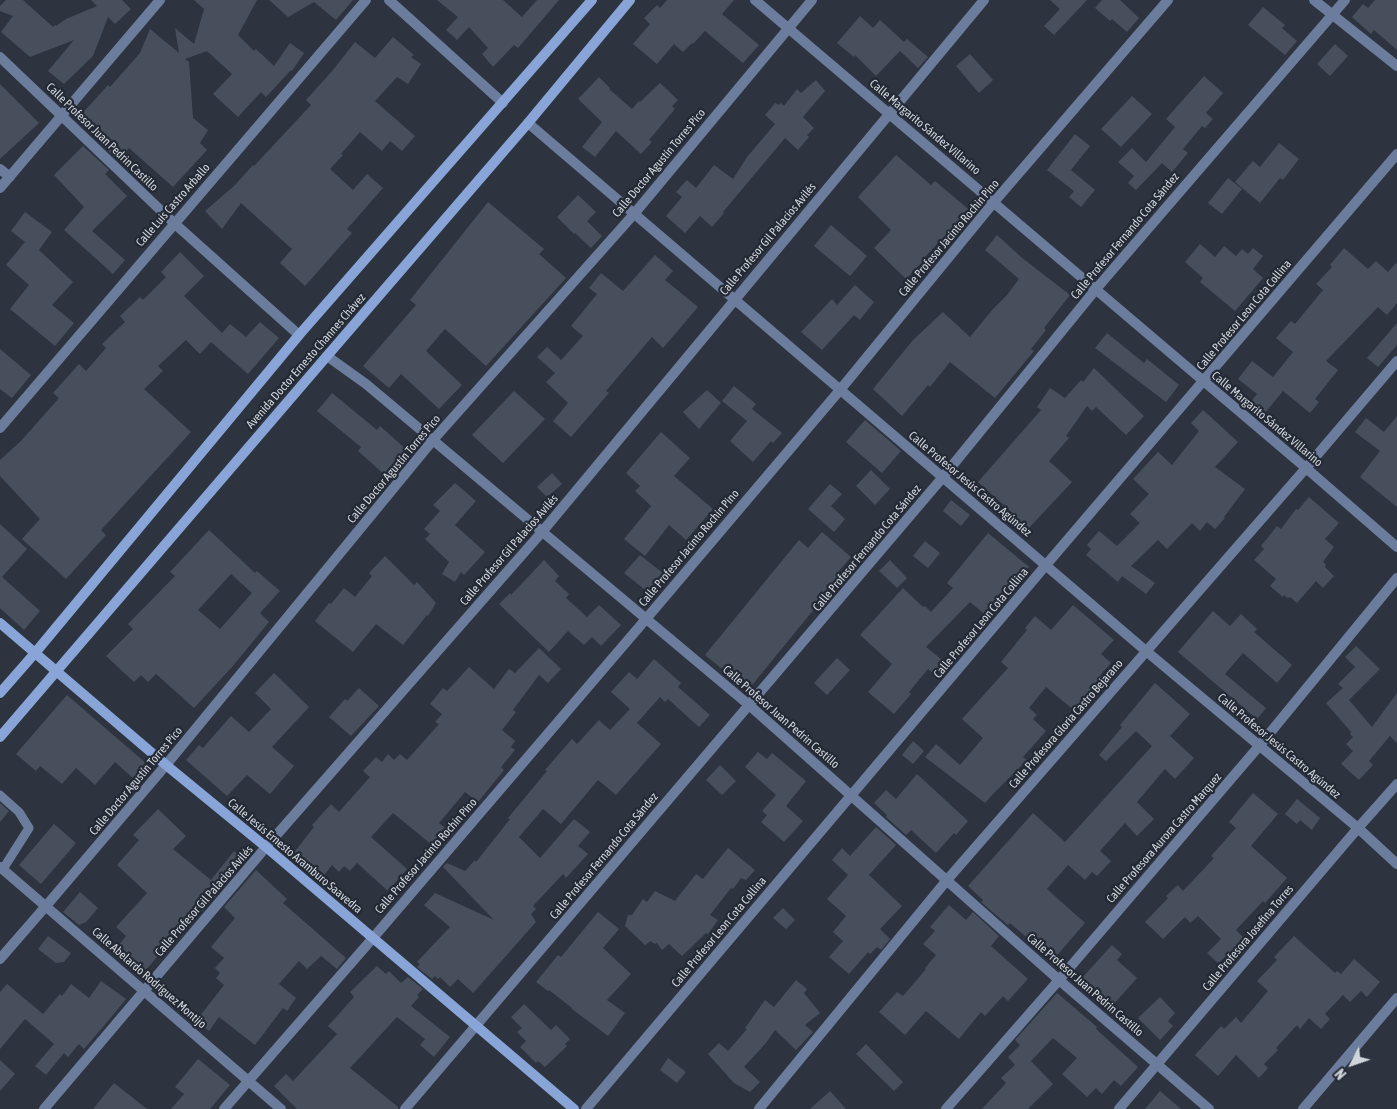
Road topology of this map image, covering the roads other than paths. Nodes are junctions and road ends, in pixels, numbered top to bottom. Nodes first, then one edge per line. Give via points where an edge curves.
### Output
1 (160, 0) edge
2 (366, 0) edge
3 (388, 0) edge
4 (592, 0) edge
5 (630, 0) edge
6 (755, 0) edge
7 (812, 0) edge
8 (984, 0) edge
9 (1168, 0) edge
10 (1314, 0) edge
11 (1345, 0) edge
12 (1332, 14) junction
13 (789, 28) junction
14 (0, 57) edge
15 (1397, 66) edge
16 (503, 103) junction
17 (890, 114) junction
18 (62, 116) junction
19 (528, 123) junction
20 (1397, 154) edge
21 (0, 169) edge
22 (10, 177) junction
23 (0, 188) edge
24 (994, 202) junction
25 (634, 214) junction
26 (174, 223) junction
27 (1096, 289) junction
28 (734, 299) junction
29 (299, 335) junction
30 (327, 356) junction
31 (1397, 361) edge
32 (1203, 382) junction
33 (840, 390) junction
34 (0, 428) edge
35 (433, 440) junction
36 (1306, 468) junction
37 (943, 477) junction
38 (542, 532) junction
39 (1397, 547) edge
40 (1046, 566) junction
41 (1397, 578) edge
42 (646, 619) junction
43 (0, 623) edge
44 (1146, 651) junction
45 (35, 653) junction
46 (56, 671) junction
47 (0, 692) edge
48 (749, 705) junction
49 (0, 737) edge
50 (1260, 746) junction
51 (166, 765) junction
52 (1397, 784) edge
53 (0, 795) edge
54 (851, 795) junction
55 (1358, 828) junction
56 (266, 847) junction
57 (1397, 864) edge
58 (1, 868) edge
59 (947, 880) junction
60 (46, 906) junction
61 (373, 938) junction
62 (0, 959) edge
63 (1059, 980) junction
64 (144, 990) junction
65 (1397, 998) edge
66 (476, 1026) junction
67 (1157, 1065) junction
68 (248, 1081) junction
69 (44, 1109) edge
70 (224, 1109) edge
71 (281, 1109) edge
72 (405, 1109) edge
73 (574, 1109) edge
74 (586, 1109) edge
75 (759, 1109) edge
76 (946, 1109) edge
77 (1119, 1109) edge
78 (1208, 1109) edge
79 (1303, 1109) edge

1 - 18 street
2 - 26 street, Calle Luis Castro Arballo
3 - 16 street
4 - 16 street, Avenida Doctor Ernesto Channes Chávez
5 - 19 street, Avenida Doctor Ernesto Channes Chávez
6 - 13 street, Calle Margarito Sández Villarino
7 - 13 street, Calle Doctor Agustín Torres Pico
8 - 17 street, Calle Profesor Gil Palacios Avilés
9 - 24 street, Calle Profesor Jacinto Rochin Pino
10 - 12 street
11 - 12 street, Calle Profesor Fernando Cota Sández
12 - 15 street
12 - 27 street, Calle Profesor Fernando Cota Sández
13 - 17 street, Calle Margarito Sández Villarino
13 - 25 street, Calle Doctor Agustín Torres Pico
14 - 18 street, Calle Profesor Juan Pedrin Castillo
16 - 29 street, Avenida Doctor Ernesto Channes Chávez
17 - 24 street, Calle Margarito Sández Villarino
17 - 28 street, Calle Profesor Gil Palacios Avilés
18 - 22 street
18 - 26 street, Calle Profesor Juan Pedrin Castillo
19 - 25 street, Calle Profesor Jesús Castro Agúndez
19 - 30 street, Avenida Doctor Ernesto Channes Chávez
20 - 32 street, Calle Profesor Leon Cota Collina
21 - 22 street
22 - 23 street
24 - 27 street, Calle Margarito Sández Villarino
24 - 33 street, Calle Profesor Jacinto Rochin Pino
25 - 28 street, Calle Profesor Jesús Castro Agúndez
25 - 35 street, Calle Doctor Agustín Torres Pico
26 - 29 street, Calle Profesor Juan Pedrin Castillo
26 - 34 street, Calle Luis Castro Arballo
27 - 32 street, Calle Margarito Sández Villarino
27 - 37 street, Calle Profesor Fernando Cota Sández
28 - 33 street, Calle Profesor Jesús Castro Agúndez
28 - 38 street, Calle Profesor Gil Palacios Avilés
29 - 45 street, Avenida Doctor Ernesto Channes Chávez
30 - 35 street, Calle Profesor Juan Pedrin Castillo
30 - 46 street, Avenida Doctor Ernesto Channes Chávez
31 - 36 street, Calle Profesora Gloria Castro Bejarano
32 - 36 street, Calle Margarito Sández Villarino
32 - 40 street, Calle Profesor Leon Cota Collina
33 - 37 street, Calle Profesor Jesús Castro Agúndez
33 - 42 street, Calle Profesor Jacinto Rochin Pino
35 - 38 street, Calle Profesor Juan Pedrin Castillo
35 - 51 street, Calle Doctor Agustín Torres Pico
36 - 39 street, Calle Margarito Sández Villarino
36 - 44 street, Calle Profesora Gloria Castro Bejarano
37 - 40 street, Calle Profesor Jesús Castro Agúndez
37 - 48 street, Calle Profesor Fernando Cota Sández
38 - 42 street, Calle Profesor Juan Pedrin Castillo
38 - 56 street, Calle Profesor Gil Palacios Avilés
40 - 44 street, Calle Profesor Jesús Castro Agúndez
40 - 54 street, Calle Profesor Leon Cota Collina
41 - 50 street, Calle Profesora Aurora Castro Marquez
42 - 48 street, Calle Profesor Juan Pedrin Castillo
42 - 61 street, Calle Profesor Jacinto Rochin Pino
43 - 45 street, Calle Jesús Ernesto Aramburo Saavedra
44 - 50 street, Calle Profesor Jesús Castro Agúndez
44 - 59 street, Calle Profesora Gloria Castro Bejarano
45 - 46 street, Calle Jesús Ernesto Aramburo Saavedra
45 - 47 street, Avenida Doctor Ernesto Channes Chávez
46 - 49 street, Avenida Doctor Ernesto Channes Chávez
46 - 51 street, Calle Jesús Ernesto Aramburo Saavedra
48 - 54 street, Calle Profesor Juan Pedrin Castillo
48 - 66 street, Calle Profesor Fernando Cota Sández
50 - 55 street, Calle Profesor Jesús Castro Agúndez
50 - 63 street, Calle Profesora Aurora Castro Marquez
51 - 56 street, Calle Jesús Ernesto Aramburo Saavedra
51 - 60 street, Calle Doctor Agustín Torres Pico
52 - 55 street, Calle Profesora Josefina Torres
53 - 58 lane via 19,812 29,828
54 - 59 street, Calle Profesor Juan Pedrin Castillo
54 - 74 street, Calle Profesor Leon Cota Collina
55 - 57 street, Calle Profesor Jesús Castro Agúndez
55 - 67 street, Calle Profesora Josefina Torres
56 - 61 street, Calle Jesús Ernesto Aramburo Saavedra
56 - 64 street, Calle Profesor Gil Palacios Avilés
58 - 60 street, Calle Abelardo Rodríguez Montijo
59 - 63 street, Calle Profesor Juan Pedrin Castillo
59 - 75 street, Calle Profesora Gloria Castro Bejarano
60 - 62 street, Calle Doctor Agustín Torres Pico
60 - 64 street, Calle Abelardo Rodríguez Montijo
61 - 66 street, Calle Jesús Ernesto Aramburo Saavedra
61 - 68 street, Calle Profesor Jacinto Rochin Pino
63 - 67 street, Calle Profesor Juan Pedrin Castillo
63 - 76 street, Calle Profesora Aurora Castro Marquez
64 - 68 street, Calle Abelardo Rodríguez Montijo
64 - 69 street, Calle Profesor Gil Palacios Avilés
65 - 79 street
66 - 72 street, Calle Profesor Fernando Cota Sández
66 - 73 street, Calle Jesús Ernesto Aramburo Saavedra
67 - 77 street, Calle Profesora Josefina Torres
67 - 78 street, Calle Profesor Juan Pedrin Castillo
68 - 70 street, Calle Profesor Jacinto Rochin Pino
68 - 71 street, Calle Abelardo Rodríguez Montijo

